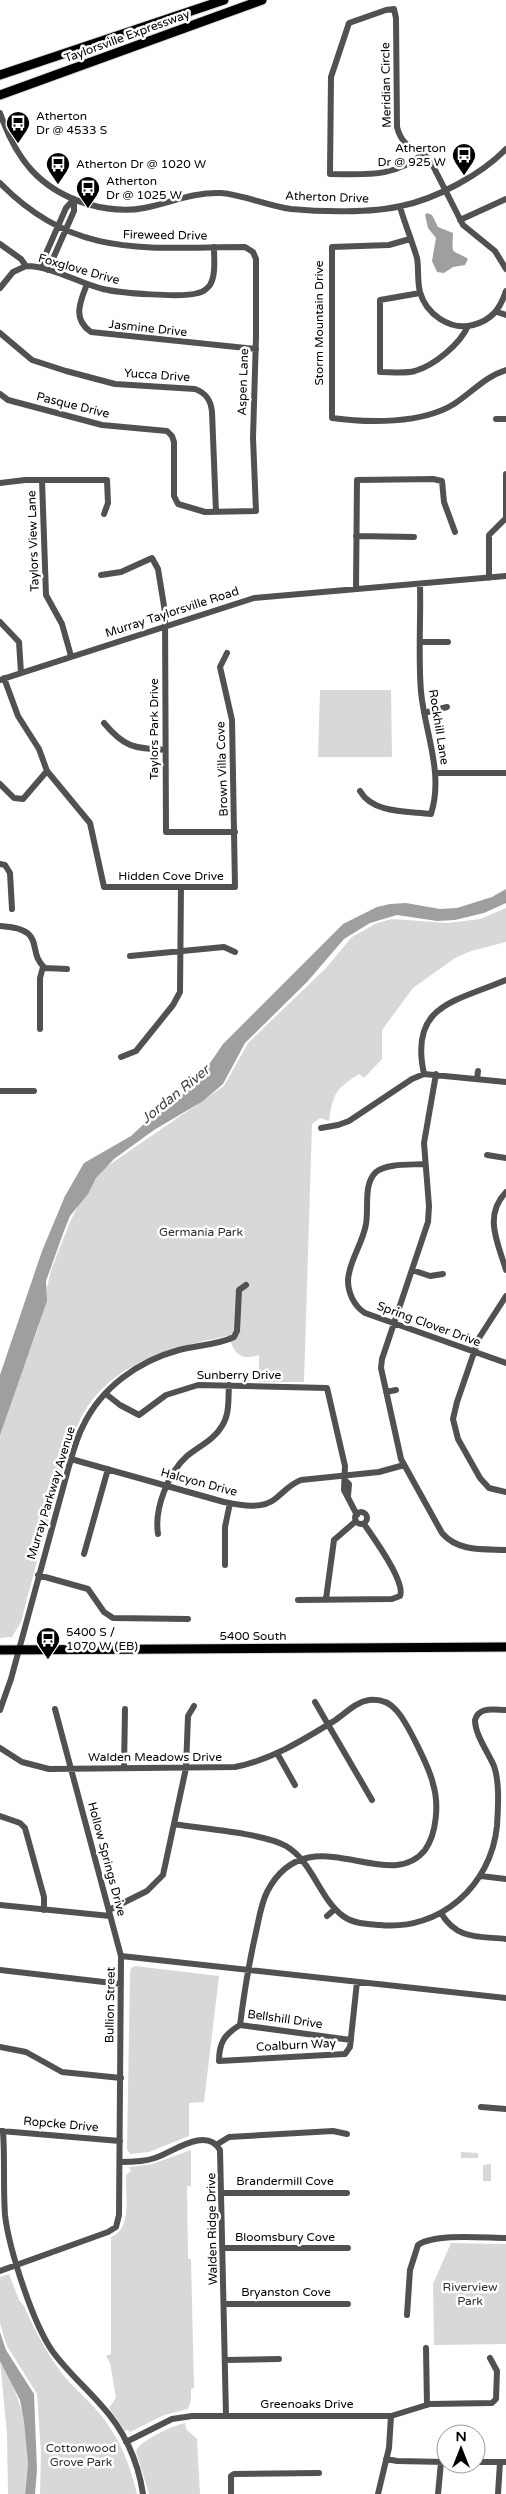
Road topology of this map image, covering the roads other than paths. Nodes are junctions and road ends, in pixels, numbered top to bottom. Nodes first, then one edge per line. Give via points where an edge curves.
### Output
1 (224, 0) edge
2 (262, 0) edge
3 (0, 75) edge
4 (0, 95) edge
5 (0, 113) edge
6 (506, 149) edge
7 (423, 154) junction
8 (0, 183) edge
9 (445, 189) junction
10 (74, 199) junction
11 (506, 199) edge
12 (400, 207) junction
13 (460, 220) junction
14 (57, 228) junction
15 (65, 231) junction
16 (410, 239) junction
17 (0, 244) edge
18 (214, 247) junction
19 (255, 254) joint
20 (26, 266) junction
21 (40, 268) junction
22 (506, 269) edge
23 (48, 270) junction
24 (87, 284) junction
25 (0, 288) edge
26 (506, 291) edge
27 (420, 293) junction
28 (497, 312) junction
29 (506, 315) edge
30 (468, 326) junction
31 (0, 334) edge
32 (256, 349) junction
33 (506, 370) edge
34 (0, 394) edge
35 (496, 419) dead end
36 (506, 419) edge
37 (506, 474) edge
38 (42, 480) junction
39 (0, 483) edge
40 (256, 511) joint
41 (216, 512) junction
42 (104, 514) dead end
43 (506, 518) edge
44 (455, 532) dead end
45 (356, 536) junction
46 (414, 537) dead end
47 (101, 575) dead end
48 (506, 576) edge
49 (489, 578) junction
50 (420, 584) junction
51 (356, 589) junction
52 (0, 622) edge
53 (165, 625) junction
54 (421, 642) junction
55 (448, 642) dead end
56 (227, 653) dead end
57 (71, 656) junction
58 (20, 673) junction
59 (2, 679) edge
60 (447, 707) dead end
61 (424, 713) junction
62 (104, 723) dead end
63 (165, 750) junction
64 (47, 771) junction
65 (506, 773) edge
66 (435, 774) junction
67 (0, 784) edge
68 (360, 791) dead end
69 (234, 832) junction
70 (0, 864) edge
71 (235, 887) joint
72 (181, 888) junction
73 (12, 909) dead end
74 (3, 927) edge
75 (181, 951) junction
76 (235, 952) dead end
77 (130, 956) dead end
78 (42, 967) junction
79 (67, 969) dead end
80 (506, 980) edge
81 (40, 1028) dead end
82 (120, 1057) dead end
83 (478, 1071) dead end
84 (424, 1074) junction
85 (436, 1074) junction
86 (477, 1079) junction
87 (506, 1082) edge
88 (0, 1091) edge
89 (34, 1091) dead end
90 (321, 1128) dead end
91 (487, 1155) dead end
92 (506, 1158) edge
93 (425, 1164) junction
94 (506, 1192) edge
95 (412, 1270) junction
96 (506, 1270) edge
97 (443, 1274) dead end
98 (246, 1285) dead end
99 (506, 1296) edge
100 (504, 1306) edge
101 (394, 1324) junction
102 (474, 1352) junction
103 (506, 1363) edge
104 (229, 1385) junction
105 (396, 1390) dead end
106 (386, 1392) junction
107 (106, 1394) junction
108 (71, 1459) junction
109 (404, 1465) junction
110 (108, 1469) junction
111 (345, 1478) junction
112 (168, 1486) junction
113 (506, 1492) edge
114 (230, 1503) junction
115 (356, 1518) junction
116 (364, 1524) junction
117 (158, 1534) dead end
118 (506, 1550) edge
119 (84, 1554) dead end
120 (224, 1565) dead end
121 (38, 1575) junction
122 (326, 1599) junction
123 (298, 1600) dead end
124 (188, 1619) dead end
125 (506, 1647) edge
126 (0, 1650) edge
127 (18, 1650) junction
128 (316, 1702) dead end
129 (194, 1706) dead end
130 (55, 1709) dead end
131 (125, 1709) dead end
132 (0, 1710) edge
133 (506, 1710) edge
134 (328, 1724) junction
135 (0, 1748) edge
136 (277, 1753) junction
137 (124, 1768) junction
138 (186, 1768) junction
139 (70, 1769) junction
140 (295, 1785) dead end
141 (372, 1800) dead end
142 (0, 1816) edge
143 (174, 1824) junction
144 (301, 1860) junction
145 (481, 1876) junction
146 (506, 1879) edge
147 (0, 1905) edge
148 (335, 1909) junction
149 (44, 1910) junction
150 (110, 1913) junction
151 (441, 1913) junction
152 (327, 1916) dead end
153 (506, 1939) edge
154 (122, 1956) junction
155 (0, 1970) edge
156 (248, 1970) junction
157 (357, 1982) junction
158 (121, 1984) junction
159 (506, 1998) edge
160 (240, 2025) junction
161 (351, 2040) junction
162 (0, 2047) edge
163 (120, 2078) junction
164 (481, 2107) dead end
165 (506, 2109) edge
166 (2, 2131) edge
167 (347, 2134) dead end
168 (120, 2141) junction
169 (216, 2145) junction
170 (120, 2162) junction
171 (222, 2193) junction
172 (348, 2193) dead end
173 (506, 2238) edge
174 (223, 2248) junction
175 (348, 2248) dead end
176 (17, 2265) junction
177 (0, 2271) edge
178 (224, 2304) junction
179 (348, 2304) dead end
180 (407, 2315) dead end
181 (426, 2348) dead end
182 (490, 2358) dead end
183 (279, 2359) dead end
184 (225, 2360) junction
185 (426, 2405) junction
186 (226, 2416) junction
187 (391, 2416) junction
188 (126, 2442) junction
189 (386, 2459) junction
190 (436, 2462) edge
191 (486, 2462) edge
192 (503, 2462) edge
193 (319, 2473) dead end
194 (441, 2474) edge
195 (143, 2494) edge
196 (231, 2494) edge
197 (378, 2494) edge
198 (438, 2494) edge
199 (498, 2494) edge

1 - 3 main road, Taylorsville Expressway
2 - 4 main road, Taylorsville Expressway
5 - 10 street, Atherton Drive via 24,162 46,184
6 - 9 street, Atherton Drive via 484,168
7 - 7 street, Meridian Circle via 404,144 399,137 394,9 349,23 330,77 330,174 384,174 413,162
7 - 9 street, Meridian Circle via 430,160
8 - 14 street, Fireweed Drive via 29,210
9 - 12 street, Atherton Drive
9 - 13 street, Meridian Circle
10 - 12 street, Atherton Drive via 118,210 212,193 236,195 291,209
10 - 14 street
10 - 15 street via 74,211
11 - 13 street
12 - 16 street
13 - 22 street, Meridian Circle via 495,251
14 - 15 street, Fireweed Drive
14 - 21 street
15 - 18 street, Fireweed Drive via 114,246
15 - 23 street
16 - 27 street via 418,266
16 - 33 street, Storm Mountain Drive via 389,245 332,247 332,418 395,419 430,414 449,406
17 - 20 street, Foxglove Drive
18 - 19 street, Fireweed Drive via 245,247
18 - 24 street, Foxglove Drive via 212,281 196,294 118,292
19 - 32 street, Aspen Lane
20 - 21 street, Foxglove Drive
20 - 25 street via 13,272
21 - 23 street, Foxglove Drive
23 - 24 street, Foxglove Drive
24 - 32 street, Jasmine Drive via 79,312 82,323 91,332
26 - 28 street
27 - 30 street via 438,318 456,326
27 - 30 street via 380,300 380,372 404,372 425,367 463,337
28 - 29 street
28 - 30 street
31 - 41 street, Yucca Drive via 19,351 42,364 108,383 195,389 205,394 212,412
32 - 40 street, Aspen Lane via 253,438
34 - 41 street, Pasque Drive via 8,400 102,425 167,431 174,442 176,500 194,510
35 - 36 street
37 - 43 street
38 - 39 street
38 - 42 street via 107,480 108,503
38 - 57 street, Taylors View Lane via 46,595 62,624
40 - 41 street, Pasque Drive
43 - 49 street via 489,535
44 - 45 street via 444,502 442,481 357,480
45 - 46 street
45 - 51 street
47 - 53 street, Taylors Park Drive via 132,568 152,558 158,569
48 - 49 street, Murray Taylorsville Road
49 - 50 street, Murray Taylorsville Road
50 - 51 street, Murray Taylorsville Road
50 - 54 street, Rockhill Lane
51 - 53 street, Murray Taylorsville Road via 254,598
52 - 58 street via 19,642
53 - 57 street, Murray Taylorsville Road
53 - 63 street, Taylors Park Drive
54 - 55 street
54 - 61 street, Rockhill Lane
56 - 69 street, Brown Villa Cove via 220,667 232,720
57 - 58 street, Murray Taylorsville Road
58 - 59 street, Murray Taylorsville Road
59 - 64 street, Hidden Cove Drive
60 - 61 street
61 - 66 street, Rockhill Lane
62 - 63 street via 127,745
63 - 69 street, Taylors Park Drive via 166,832
64 - 67 street via 28,796 21,800 14,798
64 - 72 street, Hidden Cove Drive via 90,823 104,888
65 - 66 street
66 - 68 street, Rockhill Lane via 431,814 390,810 370,801
69 - 71 street, Brown Villa Cove
70 - 73 street via 9,870
71 - 72 street, Hidden Cove Drive
72 - 75 street
74 - 78 street via 18,928 31,936
75 - 76 street via 224,947
75 - 77 street
75 - 82 street via 182,982 173,1005 136,1051
78 - 79 street
78 - 81 street
80 - 84 street via 446,1005 431,1018 420,1043
83 - 86 street
84 - 85 street
84 - 90 street via 349,1121
85 - 86 street
85 - 93 street via 424,1139
86 - 87 street
88 - 89 street
91 - 92 street
93 - 95 street via 428,1218
93 - 101 street, Spring Clover Drive via 385,1167 372,1176 366,1227 349,1274 350,1292 358,1308
94 - 96 street via 496,1205 492,1218
95 - 97 street via 430,1276
95 - 101 street
98 - 107 street, Murray Parkway Avenue via 239,1290 238,1329 234,1337 165,1354 130,1372
99 - 100 street
100 - 102 street via 483,1329
101 - 102 street, Spring Clover Drive
101 - 106 street via 381,1362
102 - 103 street, Spring Clover Drive
102 - 113 street via 454,1410 455,1432 483,1482 489,1488
104 - 107 street, Sunberry Drive via 198,1385 172,1392 153,1402 139,1415
104 - 111 street, Sunberry Drive via 327,1388
104 - 112 street via 223,1426 181,1463
105 - 106 street
106 - 109 street
107 - 108 street, Murray Parkway Avenue via 82,1427
108 - 110 street, Halcyon Drive
108 - 121 street, Murray Parkway Avenue
109 - 111 street, Halcyon Drive via 384,1472
109 - 118 street via 440,1530 451,1543 465,1548
110 - 112 street, Halcyon Drive
110 - 119 street
111 - 114 street, Halcyon Drive via 296,1482 267,1503
111 - 115 street via 343,1485
112 - 114 street, Halcyon Drive
112 - 117 street via 157,1522
114 - 120 street via 225,1527
115 - 116 street
115 - 116 street via 362,1513 366,1516
115 - 122 street via 334,1540
116 - 122 street via 384,1554 401,1594 392,1599
121 - 124 street via 88,1589 104,1612 113,1618
121 - 127 street, Murray Parkway Avenue
122 - 123 street
125 - 127 main road, 5400 South
126 - 127 main road, 5400 South
127 - 132 street, Murray Parkway Avenue
128 - 134 street
129 - 138 street via 188,1716
130 - 139 street, Hollow Springs Drive
131 - 137 street
133 - 145 street via 483,1710 475,1720 497,1781 495,1838
134 - 136 street, Walden Meadows Drive
134 - 141 street
134 - 144 street, Walden Meadows Drive via 353,1706 368,1700 384,1702 398,1711 434,1784 434,1828 422,1853 400,1865 383,1866 324,1855
135 - 139 street, Walden Meadows Drive via 14,1759 30,1765
136 - 138 street, Walden Meadows Drive via 235,1767
136 - 140 street
137 - 138 street, Walden Meadows Drive
137 - 139 street, Walden Meadows Drive
138 - 143 street
139 - 150 street, Hollow Springs Drive
142 - 149 street via 25,1828 44,1897
143 - 144 street via 277,1842 292,1850
143 - 150 street via 159,1881 147,1892
144 - 148 street
144 - 156 street, Walden Meadows Drive via 281,1874 268,1891
145 - 146 street
145 - 151 street via 460,1900
147 - 149 street
148 - 151 street via 355,1922 389,1926 420,1921
148 - 152 street
149 - 150 street
150 - 154 street, Hollow Springs Drive
151 - 153 street via 456,1932
154 - 156 street, Bullion Street
154 - 158 street, Bullion Street
155 - 158 street
156 - 157 street, Bullion Street
156 - 160 street, Bellshill Drive
157 - 159 street, Bullion Street
157 - 161 street, Coalburn Way
158 - 163 street, Bullion Street
160 - 161 street, Bellshill Drive
160 - 161 street, Coalburn Way via 222,2039 219,2061 345,2054
162 - 163 street via 26,2052 62,2072
163 - 168 street, Bullion Street
164 - 165 street
166 - 168 street, Ropcke Drive
166 - 176 street via 6,2218
167 - 169 street via 333,2131 229,2136
168 - 170 street, Bullion Street
169 - 170 street via 202,2140 156,2158
169 - 171 street, Walden Ridge Drive via 221,2154
170 - 176 street, Bullion Street via 116,2227
171 - 172 street, Brandermill Cove
171 - 174 street, Walden Ridge Drive
173 - 180 street via 448,2238 427,2240 418,2245 410,2270
174 - 175 street, Bloomsbury Cove
174 - 178 street, Walden Ridge Drive
176 - 177 street, Bullion Street
176 - 188 street via 52,2351 103,2407
178 - 179 street, Bryanston Cove
178 - 184 street, Walden Ridge Drive
181 - 185 street
182 - 185 street, Greenoaks Drive via 497,2371 494,2402
183 - 184 street
184 - 186 street, Walden Ridge Drive
185 - 187 street, Greenoaks Drive
186 - 187 street, Greenoaks Drive
186 - 188 street, Greenoaks Drive via 180,2417
187 - 189 street
188 - 195 street via 137,2467
189 - 190 street
189 - 197 street
191 - 192 street
192 - 199 street
193 - 196 street via 234,2474 231,2476
194 - 198 street

